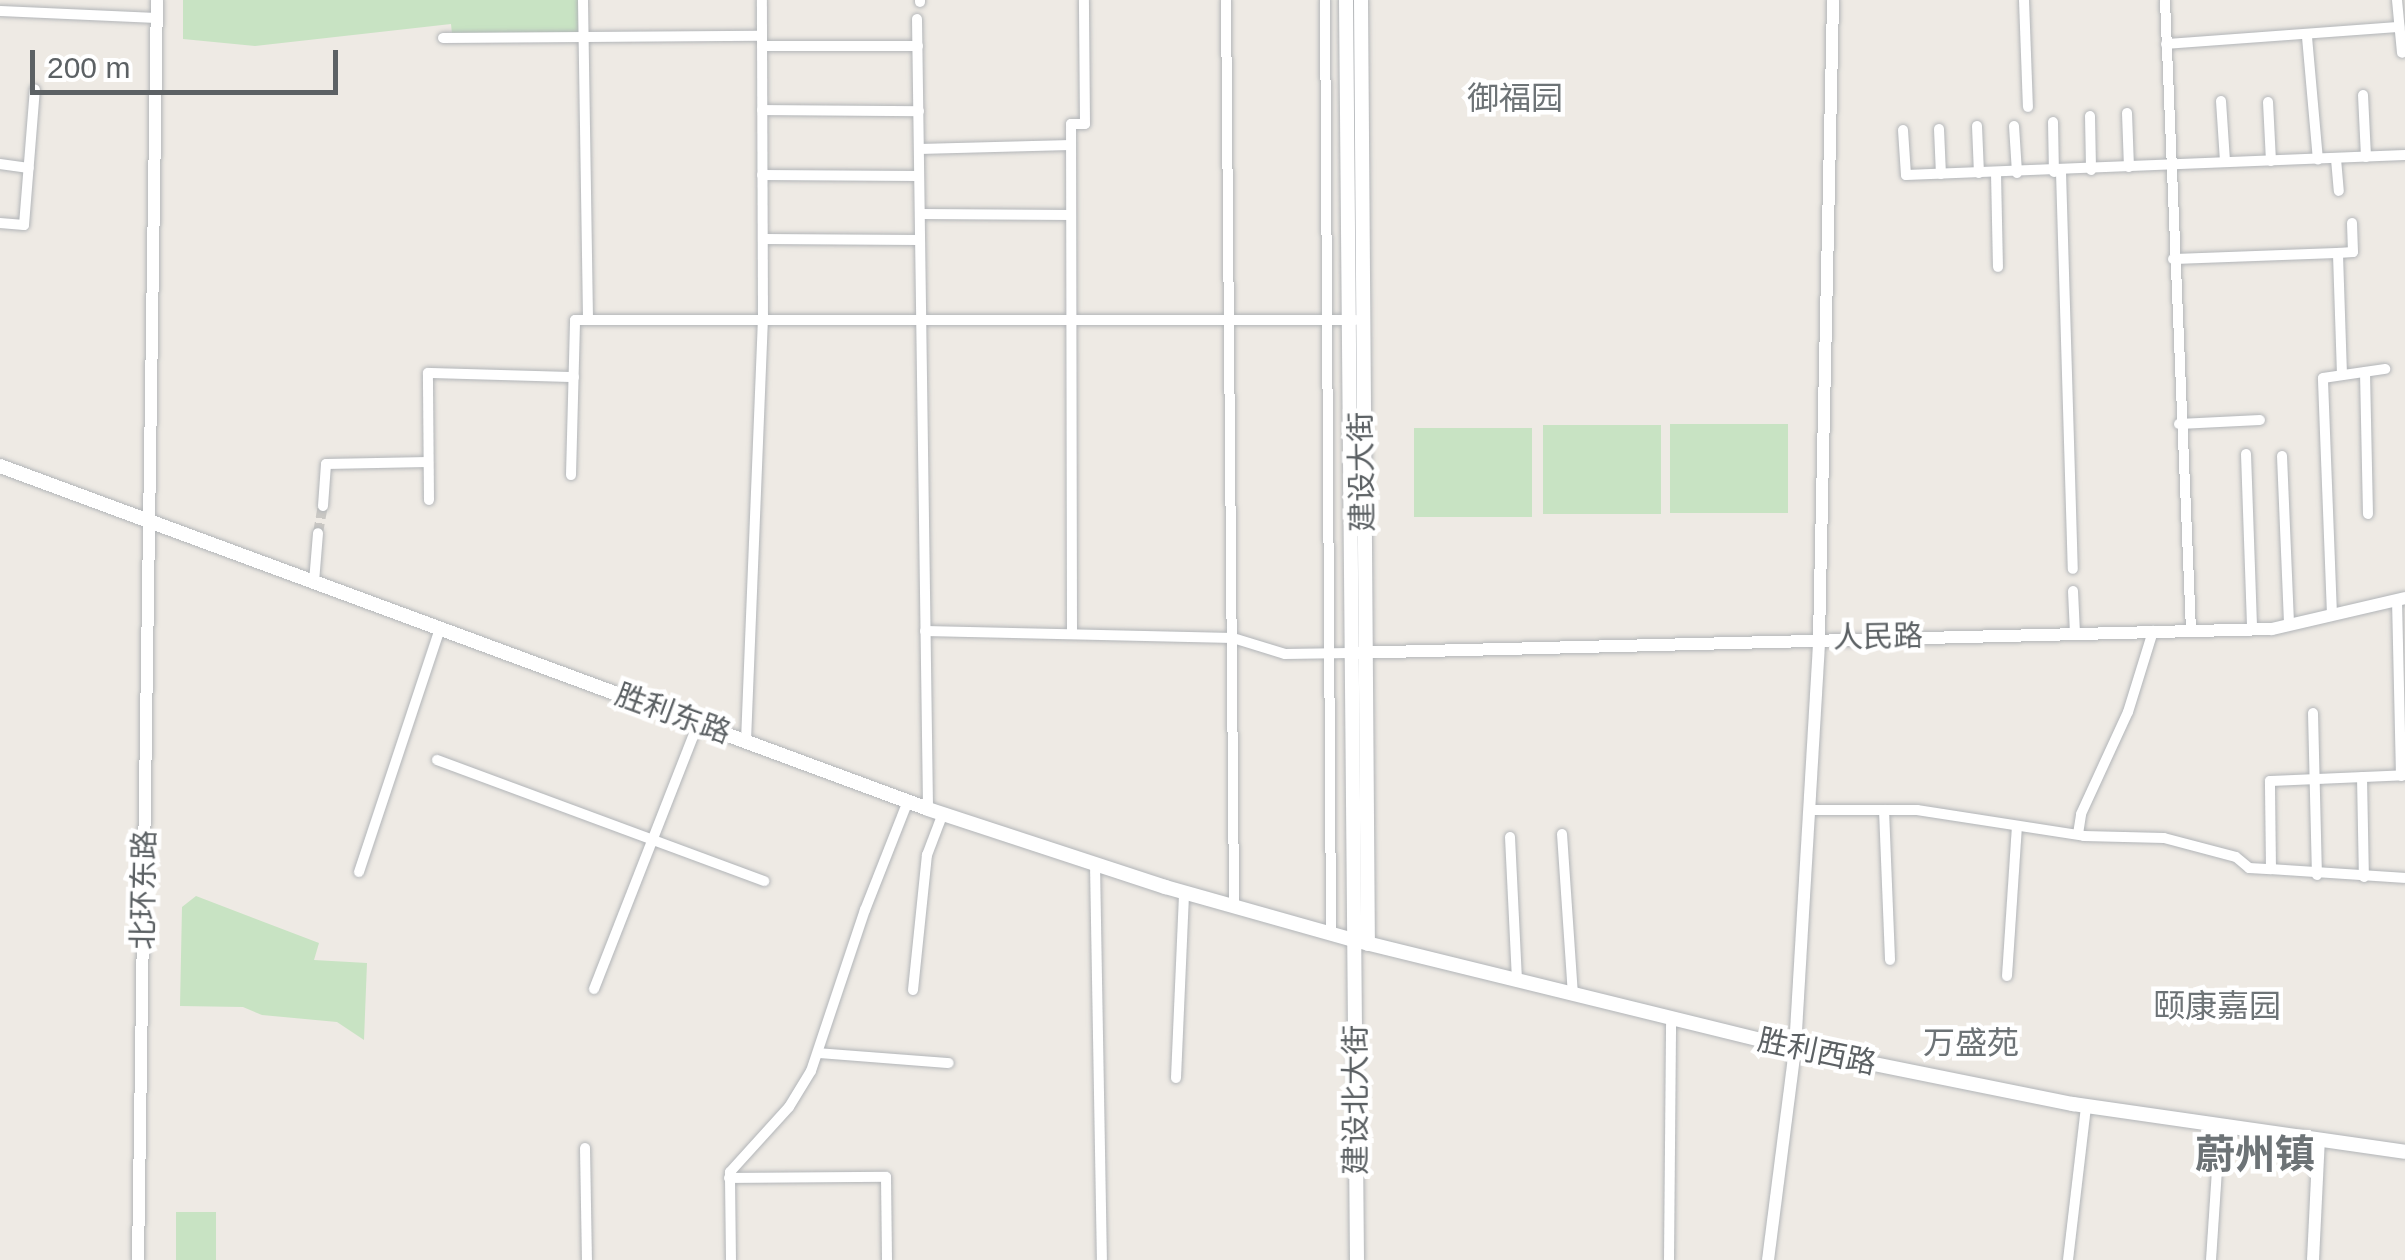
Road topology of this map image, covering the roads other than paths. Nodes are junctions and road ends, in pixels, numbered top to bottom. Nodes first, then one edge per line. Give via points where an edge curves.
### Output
1 (158, 0) edge
2 (584, 0) edge
3 (762, 0) edge
4 (1084, 0) edge
5 (1226, 0) edge
6 (1325, 0) edge
7 (1346, 0) edge
8 (1361, 0) edge
9 (1833, 0) edge
10 (2024, 0) edge
11 (2164, 0) edge
12 (2396, 0) edge
13 (0, 11) edge
14 (157, 18) junction
15 (917, 19) dead end
16 (2400, 27) junction
17 (584, 37) junction
18 (2307, 37) junction
19 (443, 38) dead end
20 (762, 41) junction
21 (2166, 44) junction
22 (918, 46) junction
23 (2402, 53) dead end
24 (35, 89) dead end
25 (2364, 95) dead end
26 (2221, 101) dead end
27 (2268, 102) dead end
28 (2028, 107) dead end
29 (762, 110) junction
30 (918, 111) junction
31 (2126, 113) dead end
32 (2090, 116) dead end
33 (2053, 122) dead end
34 (1977, 126) dead end
35 (2014, 126) dead end
36 (1940, 129) dead end
37 (1903, 130) dead end
38 (1071, 145) junction
39 (919, 149) junction
40 (2405, 156) edge
41 (2366, 158) junction
42 (2336, 159) junction
43 (2318, 160) junction
44 (2271, 161) junction
45 (2224, 162) junction
46 (0, 164) edge
47 (2170, 164) junction
48 (2129, 167) junction
49 (28, 168) junction
50 (2091, 170) junction
51 (2017, 172) junction
52 (2057, 172) junction
53 (1979, 173) junction
54 (1996, 173) junction
55 (1941, 174) junction
56 (762, 175) junction
57 (920, 176) junction
58 (2339, 191) dead end
59 (920, 214) junction
60 (1071, 215) junction
61 (0, 222) edge
62 (2352, 223) dead end
63 (763, 239) junction
64 (920, 240) junction
65 (2338, 253) junction
66 (2174, 259) junction
67 (1998, 267) dead end
68 (763, 319) junction
69 (921, 319) junction
70 (1071, 319) junction
71 (588, 320) junction
72 (1228, 320) junction
73 (1328, 320) junction
74 (1353, 320) junction
75 (2385, 369) dead end
76 (2364, 372) junction
77 (2342, 375) junction
78 (574, 377) junction
79 (2260, 420) dead end
80 (2180, 424) junction
81 (2246, 454) dead end
82 (2282, 456) dead end
83 (428, 462) junction
84 (0, 466) edge
85 (571, 475) dead end
86 (429, 500) dead end
87 (322, 506) tunnel mouth
88 (2368, 514) dead end
89 (149, 520) junction
90 (318, 532) tunnel mouth
91 (2073, 569) dead end
92 (314, 582) junction
93 (2074, 591) dead end
94 (2401, 599) edge
95 (2332, 615) junction
96 (2288, 625) junction
97 (440, 628) junction
98 (2252, 630) junction
99 (2191, 631) junction
100 (926, 632) junction
101 (2153, 632) junction
102 (2075, 633) junction
103 (1072, 634) junction
104 (1233, 638) junction
105 (1819, 638) junction
106 (1356, 653) junction
107 (1330, 654) junction
108 (2313, 713) dead end
109 (698, 724) junction
110 (746, 741) junction
111 (437, 760) dead end
112 (2403, 775) edge
113 (2362, 777) junction
114 (2316, 779) junction
115 (908, 801) junction
116 (1809, 810) junction
117 (1884, 810) junction
118 (935, 811) junction
119 (2017, 826) junction
120 (1562, 834) dead end
121 (2078, 834) junction
122 (1510, 837) dead end
123 (652, 840) junction
124 (1095, 864) junction
125 (2271, 869) junction
126 (359, 872) dead end
127 (2317, 875) junction
128 (2364, 877) junction
129 (2405, 878) edge
130 (764, 881) dead end
131 (1184, 893) junction
132 (1234, 907) junction
133 (1331, 934) junction
134 (1361, 942) junction
135 (1890, 960) dead end
136 (2007, 976) dead end
137 (1518, 980) junction
138 (594, 988) dead end
139 (913, 990) dead end
140 (1574, 994) junction
141 (1671, 1018) junction
142 (1795, 1048) junction
143 (818, 1053) junction
144 (949, 1063) dead end
145 (1176, 1078) dead end
146 (2086, 1106) junction
147 (2220, 1125) junction
148 (2319, 1140) junction
149 (585, 1148) dead end
150 (2405, 1152) edge
151 (729, 1178) junction
152 (138, 1260) edge
153 (587, 1260) edge
154 (731, 1260) edge
155 (887, 1260) edge
156 (1102, 1260) edge
157 (1357, 1260) edge
158 (1669, 1260) edge
159 (1768, 1260) edge
160 (2068, 1260) edge
161 (2211, 1260) edge
162 (2313, 1260) edge

1 - 14 street, 北环东路
2 - 17 street
3 - 20 street
4 - 38 street via 1085,124 1071,124
5 - 72 street
6 - 73 street
7 - 74 main road, 建设大街
8 - 74 main road, 建设大街
9 - 105 street
10 - 28 street
11 - 21 street
12 - 16 street
13 - 14 street
14 - 89 street, 北环东路
15 - 22 street
16 - 18 street
16 - 23 street
17 - 19 street
17 - 20 street
17 - 71 street
18 - 21 street
18 - 43 street
20 - 22 street
20 - 29 street
21 - 47 street
22 - 30 street
24 - 49 street
25 - 41 street
26 - 45 street
27 - 44 street
29 - 30 street
29 - 56 street
30 - 39 street
31 - 48 street
32 - 50 street
33 - 52 street
34 - 53 street
35 - 51 street
36 - 55 street
37 - 55 street via 1906,176
38 - 39 street
38 - 60 street
39 - 57 street
40 - 41 street
41 - 42 street
42 - 43 street
42 - 58 street
43 - 44 street
44 - 45 street
45 - 47 street
46 - 49 street
47 - 48 street
47 - 66 street
48 - 50 street
49 - 61 street via 24,225
50 - 52 street
51 - 52 street
51 - 54 street
52 - 91 street
53 - 54 street
53 - 55 street
54 - 67 street
56 - 57 street
56 - 63 street
57 - 59 street
59 - 60 street
59 - 64 street
60 - 70 street
62 - 65 street via 2353,252
63 - 64 street
63 - 68 street
64 - 69 street
65 - 66 street
65 - 77 street
66 - 80 street
68 - 69 street
68 - 71 street
68 - 110 street
69 - 70 street
69 - 100 street
70 - 72 street
70 - 103 street
71 - 78 street via 575,320
72 - 73 street
72 - 104 street
73 - 74 street
73 - 107 street
74 - 106 main road, 建设大街
75 - 76 street
76 - 77 street
76 - 88 street
77 - 95 street via 2322,378
78 - 83 street via 428,373
78 - 85 street
79 - 80 street
80 - 99 street
81 - 98 street
82 - 96 street
83 - 86 street
83 - 87 street via 326,464
84 - 89 main road, 胜利东路
89 - 92 main road, 胜利东路
89 - 152 street, 北环东路
90 - 92 street
92 - 97 main road, 胜利东路
93 - 102 street
94 - 95 street, 人民路
94 - 112 street
95 - 96 street, 人民路
96 - 98 street, 人民路
97 - 109 main road, 胜利东路
97 - 126 street
98 - 99 street, 人民路
99 - 101 street, 人民路
100 - 103 street
100 - 118 street
101 - 102 street, 人民路
101 - 121 street
102 - 105 street, 人民路
103 - 104 street
104 - 107 street via 1285,654
104 - 132 street
105 - 106 street, 人民路
105 - 116 street
106 - 107 street
106 - 134 main road, 建设大街
107 - 133 street
108 - 114 street
109 - 110 main road, 胜利东路
109 - 123 street
110 - 115 main road, 胜利东路
111 - 123 street
112 - 113 street
113 - 114 street
113 - 128 street
114 - 125 street via 2270,781
114 - 127 street
115 - 118 main road, 胜利东路
115 - 143 street
116 - 117 street
116 - 142 street
117 - 119 street
117 - 135 street
118 - 124 main road, 胜利东路
118 - 139 street
119 - 121 street
119 - 136 street
120 - 140 street
121 - 125 street via 2164,838 2236,858 2249,868
122 - 137 street
123 - 130 street
123 - 138 street
124 - 131 main road, 胜利东路
124 - 156 street
125 - 127 street
127 - 128 street
128 - 129 street
131 - 132 main road, 胜利东路
131 - 145 street
132 - 133 main road, 胜利东路
133 - 134 main road, 胜利东路
134 - 137 main road, 胜利西路
134 - 157 main road, 建设北大街
137 - 140 main road, 胜利西路
140 - 141 main road, 胜利西路
141 - 142 main road, 胜利西路
141 - 158 street
142 - 146 main road, 胜利西路
142 - 159 street
143 - 144 street
143 - 151 street via 789,1107
146 - 147 main road, 胜利西路
146 - 160 street
147 - 148 main road, 胜利西路
147 - 161 street
148 - 150 main road, 胜利西路
148 - 162 street
149 - 153 street
151 - 154 street
151 - 155 street via 886,1178

